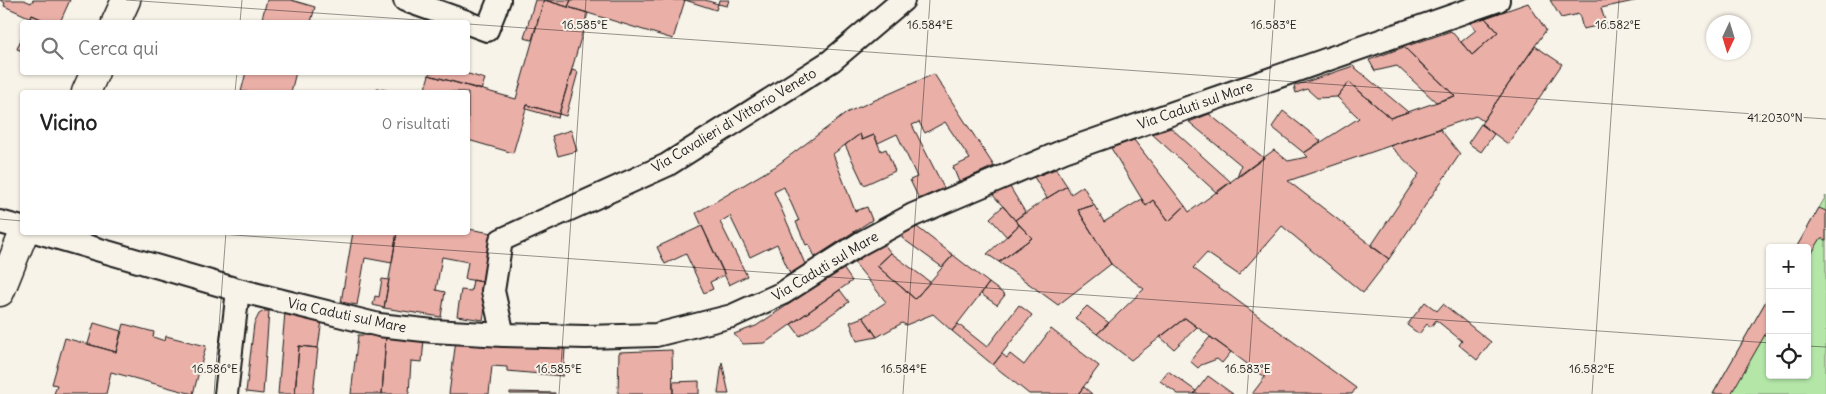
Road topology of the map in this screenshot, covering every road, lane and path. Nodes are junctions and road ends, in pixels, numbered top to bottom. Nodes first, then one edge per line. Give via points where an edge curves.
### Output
1 (126, 0) edge
2 (405, 0) edge
3 (499, 0) edge
4 (904, 0) edge
5 (1498, 0) edge
6 (117, 20) edge
7 (459, 20) edge
8 (470, 24) edge
9 (93, 75) edge
10 (87, 90) edge
11 (0, 222) edge
12 (20, 227) edge
13 (23, 235) edge
14 (48, 235) edge
15 (238, 290) junction
16 (0, 292) edge
17 (503, 335) junction
18 (226, 394) edge

1 - 6 main road
2 - 7 street
3 - 8 street via 487,30
4 - 17 street, Via Cavalieri di Vittorio Veneto via 831,61 667,165 501,240 494,292
5 - 17 street, Via Caduti sul Mare via 1029,165 913,215 861,243 783,293 732,316 656,335
9 - 10 main road
11 - 12 street
13 - 16 main road
14 - 15 street, Via Caduti sul Mare
15 - 17 street, Via Caduti sul Mare via 379,324 433,332
15 - 18 street

